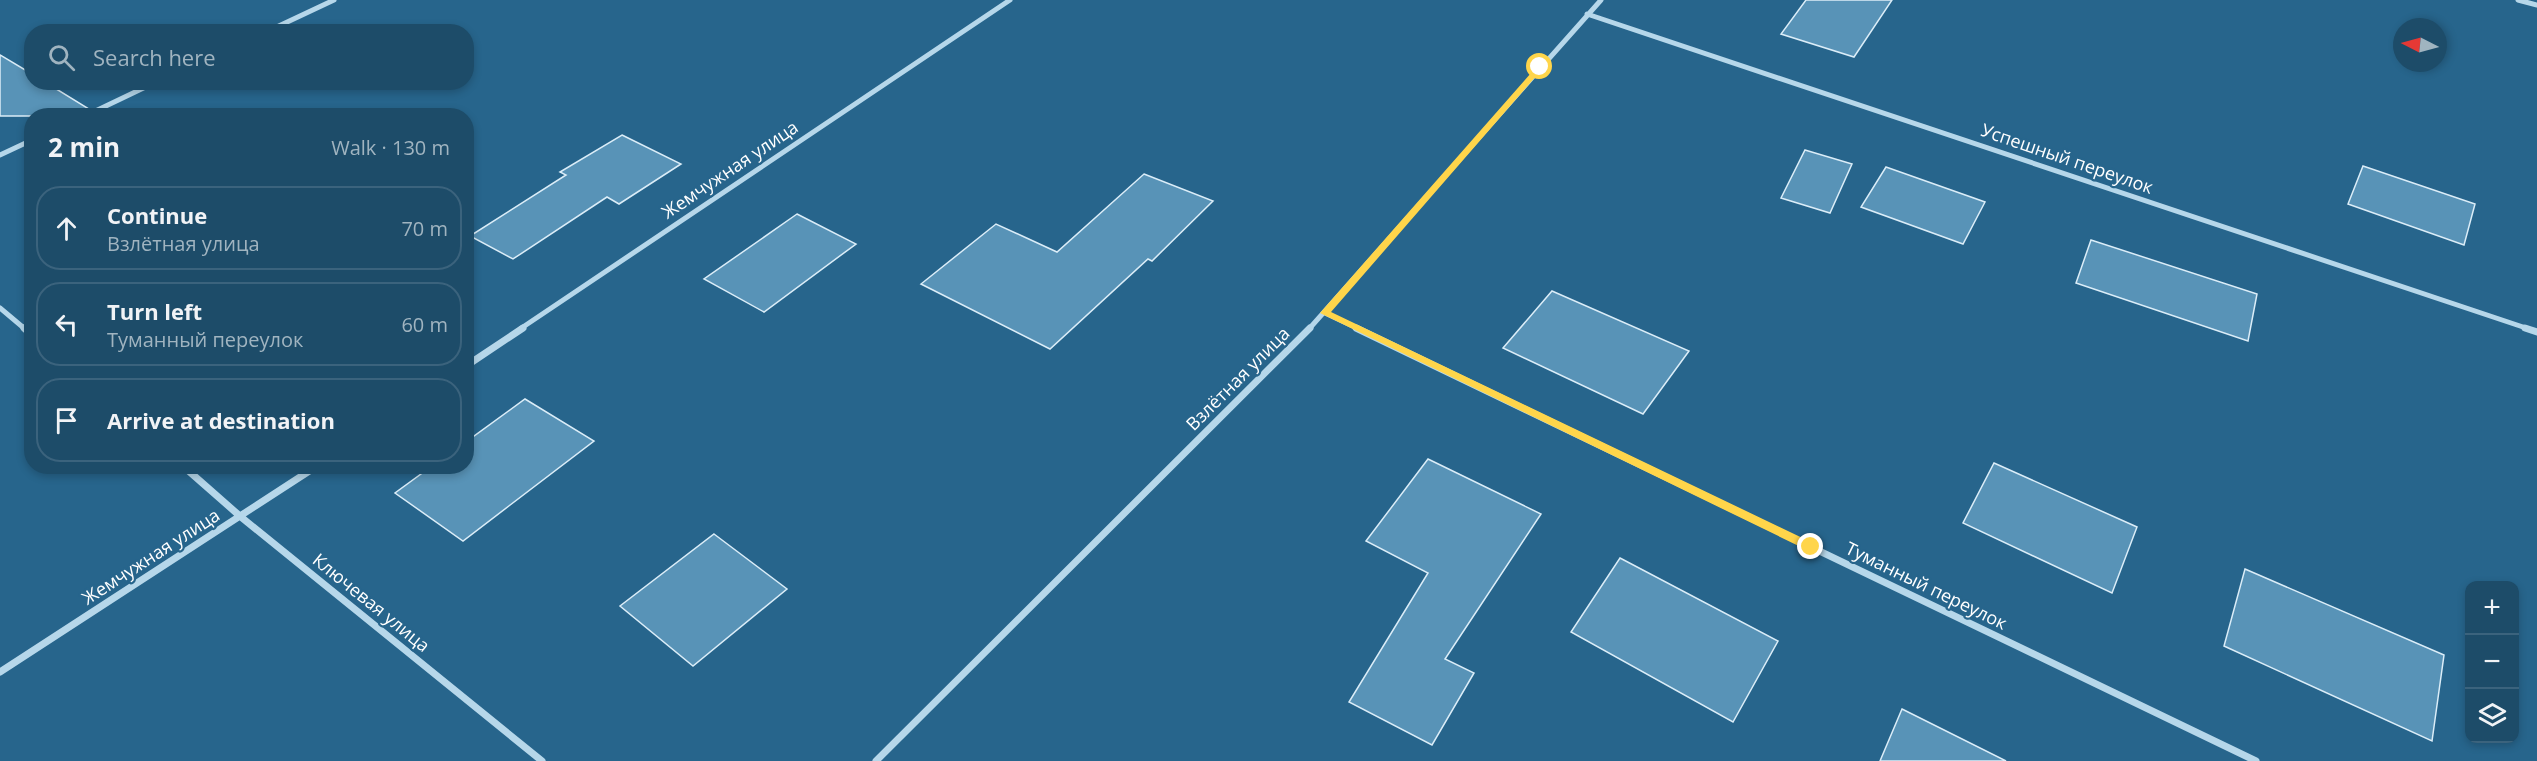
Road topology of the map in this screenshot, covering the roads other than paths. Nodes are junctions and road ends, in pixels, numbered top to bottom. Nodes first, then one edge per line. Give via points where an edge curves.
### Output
1 (334, 0) edge
2 (1010, 0) edge
3 (1601, 0) edge
4 (2518, 0) edge
5 (2537, 5) edge
6 (1587, 14) junction
7 (283, 24) edge
8 (139, 90) edge
9 (102, 108) edge
10 (24, 144) edge
11 (0, 155) edge
12 (0, 308) edge
13 (1324, 313) junction
14 (24, 328) edge
15 (2537, 332) edge
16 (474, 361) edge
17 (192, 474) edge
18 (305, 474) edge
19 (241, 517) junction
20 (0, 672) edge
21 (542, 761) edge
22 (876, 761) edge
23 (2256, 761) edge

1 - 7 street
2 - 16 street, Жемчужная улица
3 - 6 street, Взлётная улица
4 - 5 street
6 - 13 street, Взлётная улица
6 - 15 street, Успешный переулок
8 - 9 street
10 - 11 street
12 - 14 street
13 - 22 street, Взлётная улица
13 - 23 street, Туманный переулок
17 - 19 street, Ключевая улица
18 - 19 street, Жемчужная улица
19 - 20 street, Жемчужная улица
19 - 21 street, Ключевая улица

